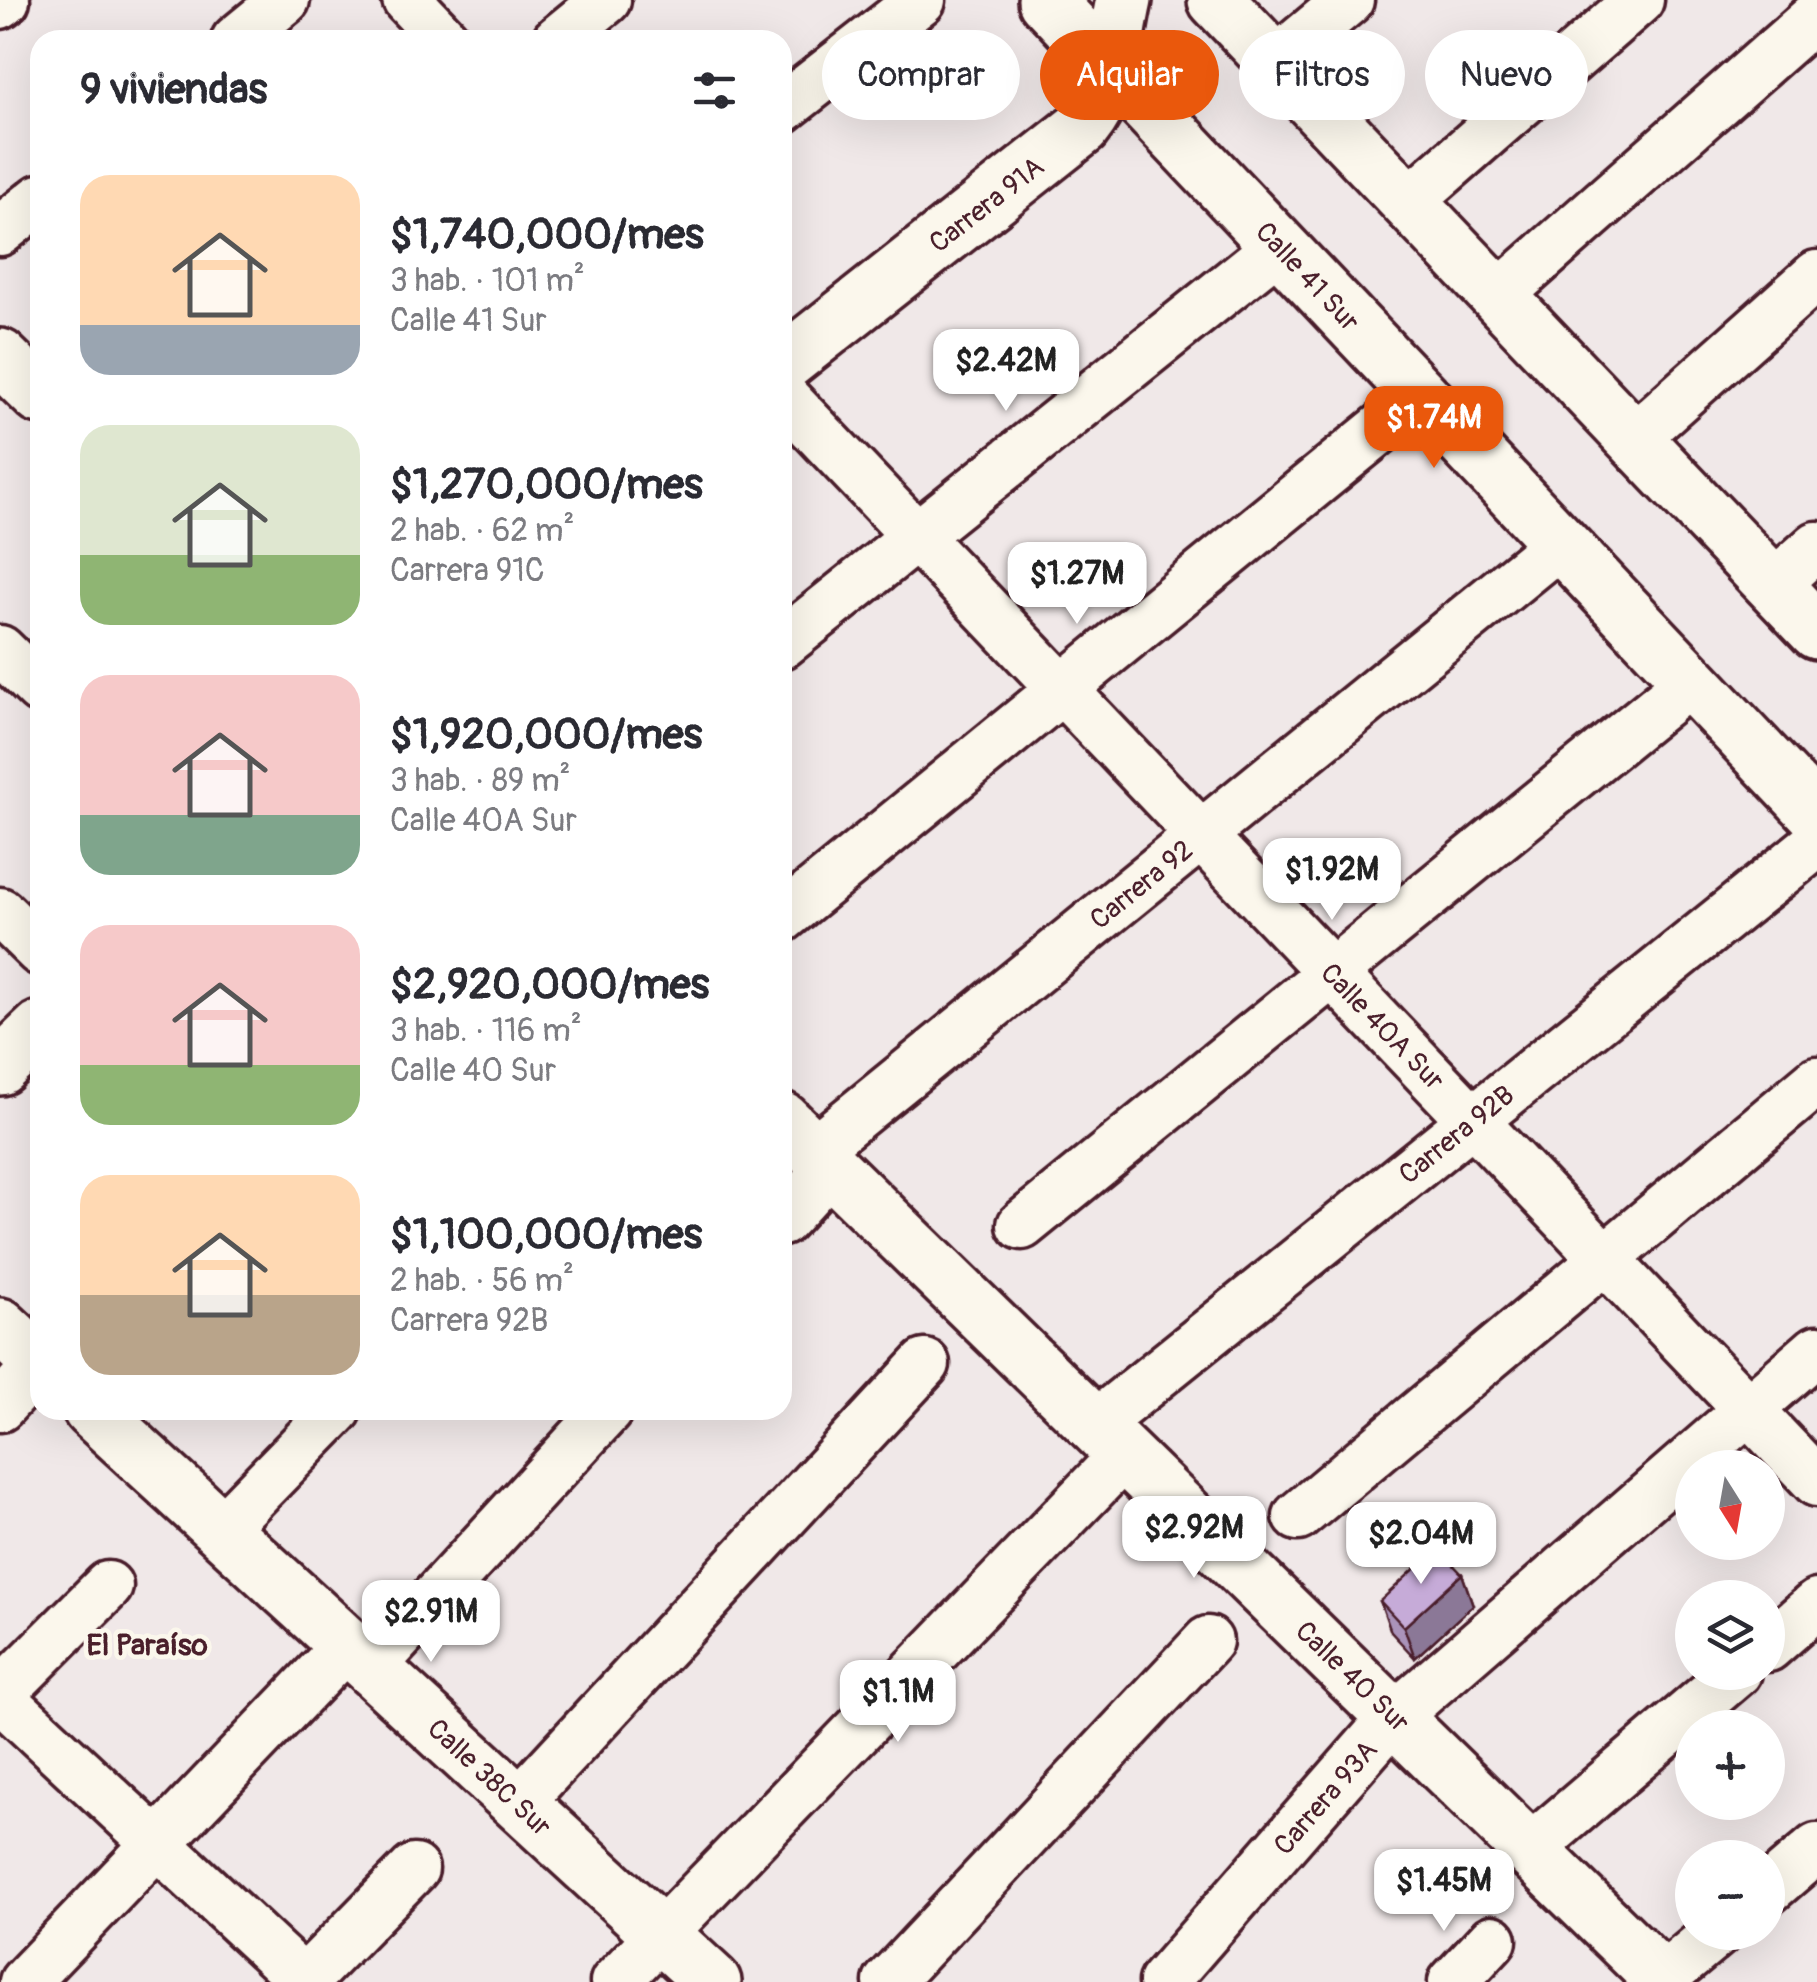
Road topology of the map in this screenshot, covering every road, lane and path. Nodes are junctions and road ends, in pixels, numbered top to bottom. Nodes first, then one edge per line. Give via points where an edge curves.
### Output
1 (285, 0) edge
2 (406, 0) edge
3 (606, 0) edge
4 (921, 0) edge
5 (1046, 0) edge
6 (1124, 0) edge
7 (1216, 0) edge
8 (1349, 0) edge
9 (1639, 0) edge
10 (1805, 20) edge
11 (248, 30) edge
12 (435, 30) edge
13 (568, 30) edge
14 (1075, 30) edge
15 (1119, 30) edge
16 (1245, 30) edge
17 (1313, 30) edge
18 (792, 102) edge
19 (1088, 120) edge
20 (1160, 120) edge
21 (1330, 120) edge
22 (1408, 202) junction
23 (30, 207) edge
24 (0, 231) edge
25 (1279, 246) junction
26 (1817, 275) edge
27 (1498, 296) junction
28 (792, 356) edge
29 (0, 357) edge
30 (30, 386) edge
31 (1422, 396) junction
32 (792, 406) edge
33 (1634, 438) junction
34 (916, 536) junction
35 (1560, 542) junction
36 (1817, 546) edge
37 (1773, 585) junction
38 (1817, 631) edge
39 (792, 636) edge
40 (0, 650) edge
41 (30, 679) edge
42 (1691, 682) junction
43 (1062, 689) junction
44 (1817, 814) edge
45 (1201, 835) junction
46 (1817, 843) edge
47 (792, 910) edge
48 (0, 912) edge
49 (30, 941) edge
50 (1332, 973) junction
51 (30, 1038) edge
52 (0, 1067) edge
53 (1817, 1081) edge
54 (1473, 1120) junction
55 (809, 1146) edge
56 (792, 1193) edge
57 (1022, 1225) dead end
58 (1604, 1259) junction
59 (0, 1326) edge
60 (1817, 1350) edge
61 (30, 1354) edge
62 (925, 1364) dead end
63 (30, 1374) edge
64 (0, 1407) edge
65 (1748, 1410) junction
66 (103, 1420) edge
67 (327, 1420) edge
68 (598, 1420) edge
69 (1110, 1440) junction
70 (1817, 1482) edge
71 (1298, 1516) dead end
72 (221, 1528) junction
73 (108, 1586) dead end
74 (1817, 1604) edge
75 (1785, 1631) edge
76 (1208, 1640) dead end
77 (359, 1656) junction
78 (1716, 1690) edge
79 (0, 1695) edge
80 (1394, 1716) junction
81 (518, 1803) junction
82 (157, 1843) junction
83 (1817, 1848) edge
84 (1530, 1850) junction
85 (414, 1869) dead end
86 (1785, 1875) edge
87 (661, 1934) junction
88 (1492, 1940) dead end
89 (1698, 1950) edge
90 (1664, 1981) edge
91 (24, 1982) edge
92 (304, 1982) edge
93 (614, 1982) edge
94 (713, 1982) edge
95 (888, 1982) edge
96 (1163, 1982) edge
97 (1453, 1982) edge

1 - 11 street
2 - 12 street
3 - 13 street
4 - 18 street
5 - 14 street, Calle 41 Sur
6 - 15 street, Carrera 91A
7 - 16 street
8 - 17 street
9 - 22 street
10 - 27 street
19 - 28 street, Carrera 91A
20 - 25 street, Calle 41 Sur
21 - 22 street
22 - 27 street
23 - 24 street
25 - 31 street, Calle 41 Sur
25 - 34 street
26 - 33 street
27 - 33 street
29 - 30 street
31 - 35 street, Calle 41 Sur
31 - 43 street
32 - 34 street, Calle 40A Sur
33 - 37 street
34 - 39 street
34 - 43 street, Calle 40A Sur
35 - 42 street, Calle 41 Sur
35 - 45 street, Carrera 92
36 - 37 street
37 - 38 street
40 - 41 street
42 - 44 street, Calle 41 Sur
42 - 50 street
43 - 45 street, Calle 40A Sur
43 - 47 street
45 - 50 street, Calle 40A Sur
45 - 55 street, Carrera 92
46 - 54 street, Carrera 92B
48 - 49 street
50 - 54 street, Calle 40A Sur
50 - 57 street
51 - 52 street
53 - 58 street
54 - 58 street, Calle 40A Sur
54 - 69 street, Carrera 92B
55 - 56 street, Carrera 92
55 - 69 street, Calle 40 Sur
58 - 65 street, Calle 40A Sur
58 - 71 street
59 - 61 street
60 - 65 street, Carrera 93A
62 - 81 street
63 - 64 street
65 - 70 street, Calle 40A Sur
65 - 80 street, Carrera 93A
66 - 72 street, Calle 38C Sur
67 - 72 street
68 - 77 street
69 - 80 street, Calle 40 Sur
69 - 87 street, Carrera 92B
72 - 77 street, Calle 38C Sur
73 - 79 street
74 - 75 street
76 - 95 street
77 - 81 street, Calle 38C Sur
77 - 82 street
78 - 84 street
79 - 82 street
80 - 84 street, Calle 40 Sur
80 - 96 street, Carrera 93A
81 - 87 street, Calle 38C Sur
82 - 91 street
82 - 92 street
83 - 86 street
84 - 90 street, Calle 40 Sur
85 - 92 street
87 - 93 street, Carrera 92B
87 - 94 street, Calle 38C Sur
88 - 97 street
89 - 90 street

